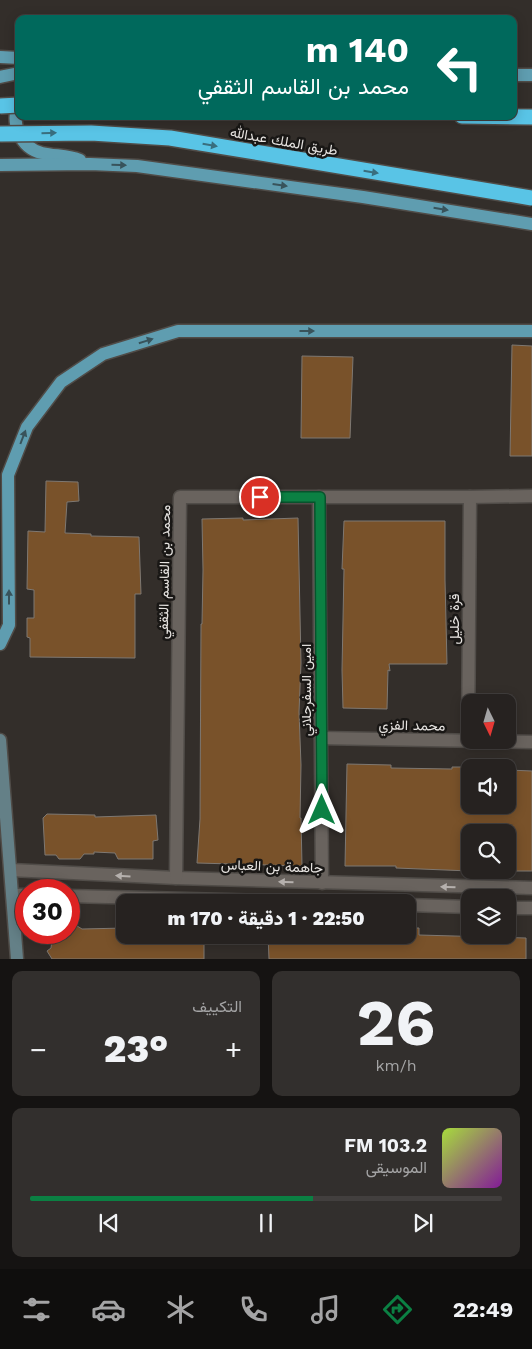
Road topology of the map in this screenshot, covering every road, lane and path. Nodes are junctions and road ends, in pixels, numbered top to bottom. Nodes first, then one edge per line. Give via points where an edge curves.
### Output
1 (0, 56) edge
2 (15, 58) edge
3 (15, 74) edge
4 (517, 75) edge
5 (532, 75) edge
6 (0, 76) edge
7 (15, 104) edge
8 (0, 106) edge
9 (517, 117) edge
10 (532, 117) edge
11 (16, 120) edge
12 (0, 134) edge
13 (90, 164) junction
14 (0, 165) edge
15 (532, 198) edge
16 (532, 224) edge
17 (532, 331) edge
18 (532, 496) edge
19 (320, 497) junction
20 (470, 497) junction
21 (0, 644) edge
22 (468, 694) edge
23 (321, 738) junction
24 (0, 740) edge
25 (461, 741) edge
26 (516, 742) edge
27 (532, 742) edge
28 (11, 870) junction
29 (176, 878) junction
30 (322, 883) junction
31 (532, 888) edge
32 (13, 895) joint
33 (80, 896) edge
34 (116, 897) edge
35 (416, 905) edge
36 (461, 907) edge
37 (516, 908) edge
38 (532, 908) edge
39 (17, 959) edge

1 - 2 main road
3 - 6 main road
4 - 5 main road
7 - 8 highway, bridge
9 - 10 highway
11 - 13 main road via 18,132 27,145 42,153
12 -> 15 highway, طريق الملك عبدالله, bridge via 91,133 170,138
13 - 14 main road
13 -> 16 main road via 182,171
21 -> 17 main road via 9,625 8,474 26,427 61,382 104,354 178,331
18 - 20 street, محمد بن القاسم الثقفي
19 - 20 street, محمد بن القاسم الثقفي
19 - 23 street, امين السفرجلاني
19 - 29 street, محمد بن القاسم الثقفي via 180,497
20 - 22 street, قرة خليل
23 - 25 street, محمد الفزي
23 - 30 street, امين السفرجلاني
24 - 28 main road
26 - 27 street, محمد الفزي
29 -> 28 street, جاهمة بن العباس
28 - 32 main road
30 -> 29 street, جاهمة بن العباس
31 -> 30 street, جاهمة بن العباس
32 - 39 main road
33 - 34 street
35 - 36 street
37 - 38 street

